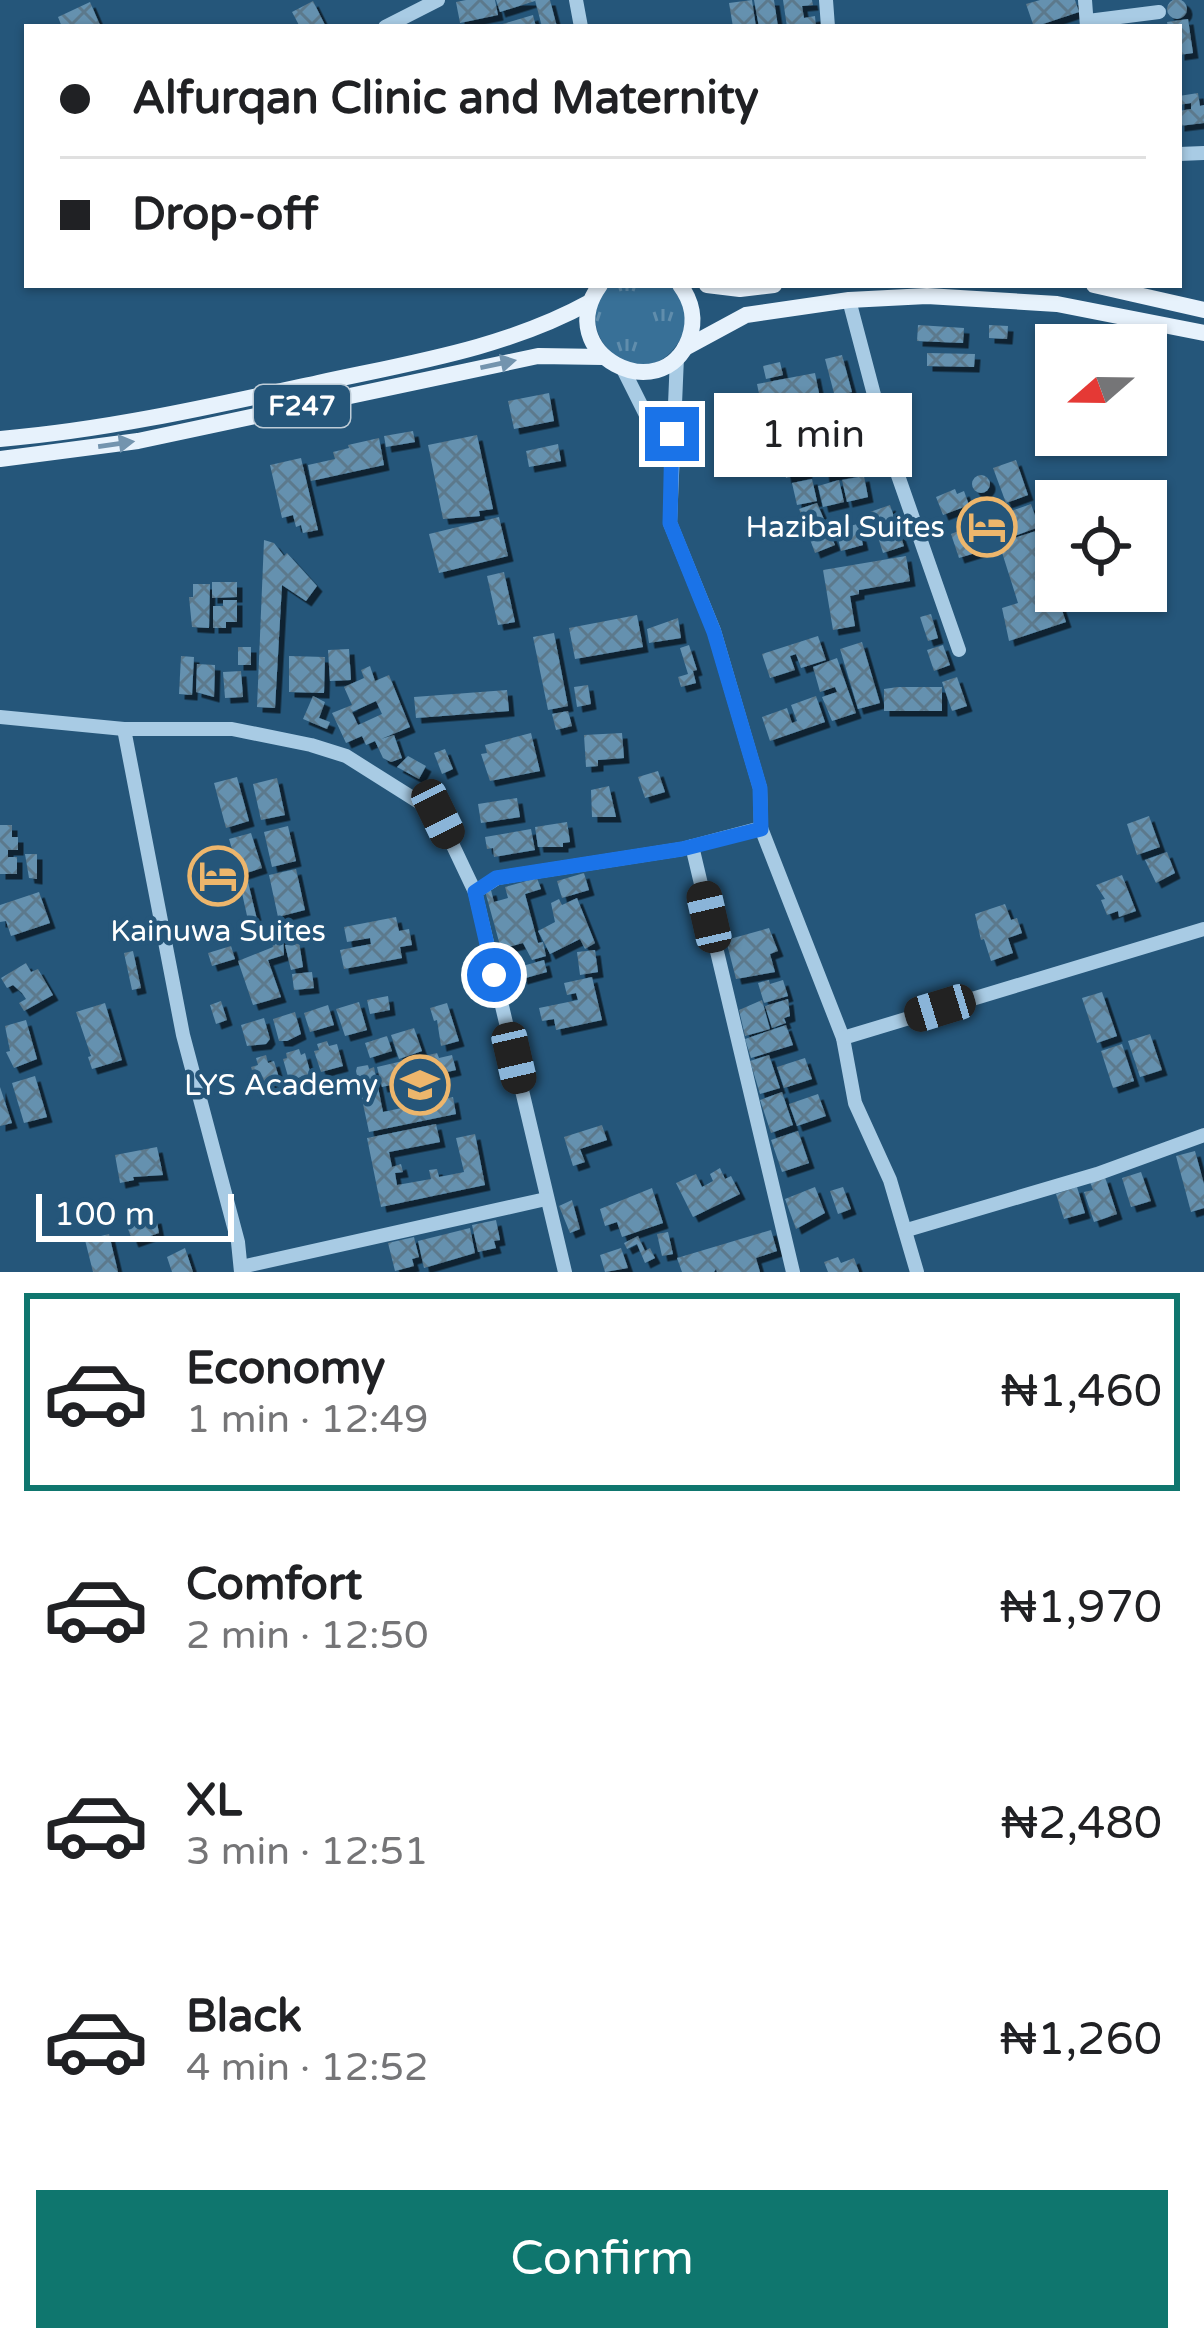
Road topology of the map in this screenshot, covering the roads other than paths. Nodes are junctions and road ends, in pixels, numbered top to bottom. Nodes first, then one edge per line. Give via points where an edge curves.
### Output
1 (438, 0) edge
2 (1085, 0) edge
3 (1158, 13) edge
4 (391, 24) edge
5 (1087, 24) edge
6 (681, 288) edge
7 (1107, 288) edge
8 (595, 293) edge
9 (849, 300) junction
10 (1204, 310) edge
11 (1204, 333) edge
12 (681, 352) junction
13 (603, 357) junction
14 (623, 369) junction
15 (0, 439) edge
16 (0, 459) edge
17 (671, 465) junction
18 (959, 650) dead end
19 (0, 717) edge
20 (124, 728) junction
21 (761, 829) junction
22 (692, 847) junction
23 (475, 892) junction
24 (1204, 929) edge
25 (843, 1038) junction
26 (1204, 1135) edge
27 (546, 1199) junction
28 (908, 1230) junction
29 (241, 1269) edge
30 (565, 1272) edge
31 (793, 1272) edge
32 (917, 1272) edge

1 - 4 street
2 - 5 street
3 - 5 street
6 - 12 main road via 693,313
7 - 10 main road
8 - 13 main road, F247 via 590,337
8 - 15 main road, F247 via 517,337 169,415
9 - 11 main road via 1057,304
9 - 12 main road via 746,316
9 - 18 street via 887,444
12 - 14 main road via 646,372
12 - 17 street
13 - 14 main road
16 -> 13 main road, F247 via 159,436 538,356
14 - 17 street
17 - 21 street via 670,523 721,654 760,788
19 - 20 street
20 - 23 street via 232,729 346,756 438,814
20 - 29 street via 183,1035
21 - 22 street
21 - 25 street
22 - 23 street via 496,878
22 - 31 street
23 - 27 street
24 - 25 street
25 - 28 street via 856,1103
26 - 28 street
27 - 29 street
27 - 30 street
28 - 32 street

